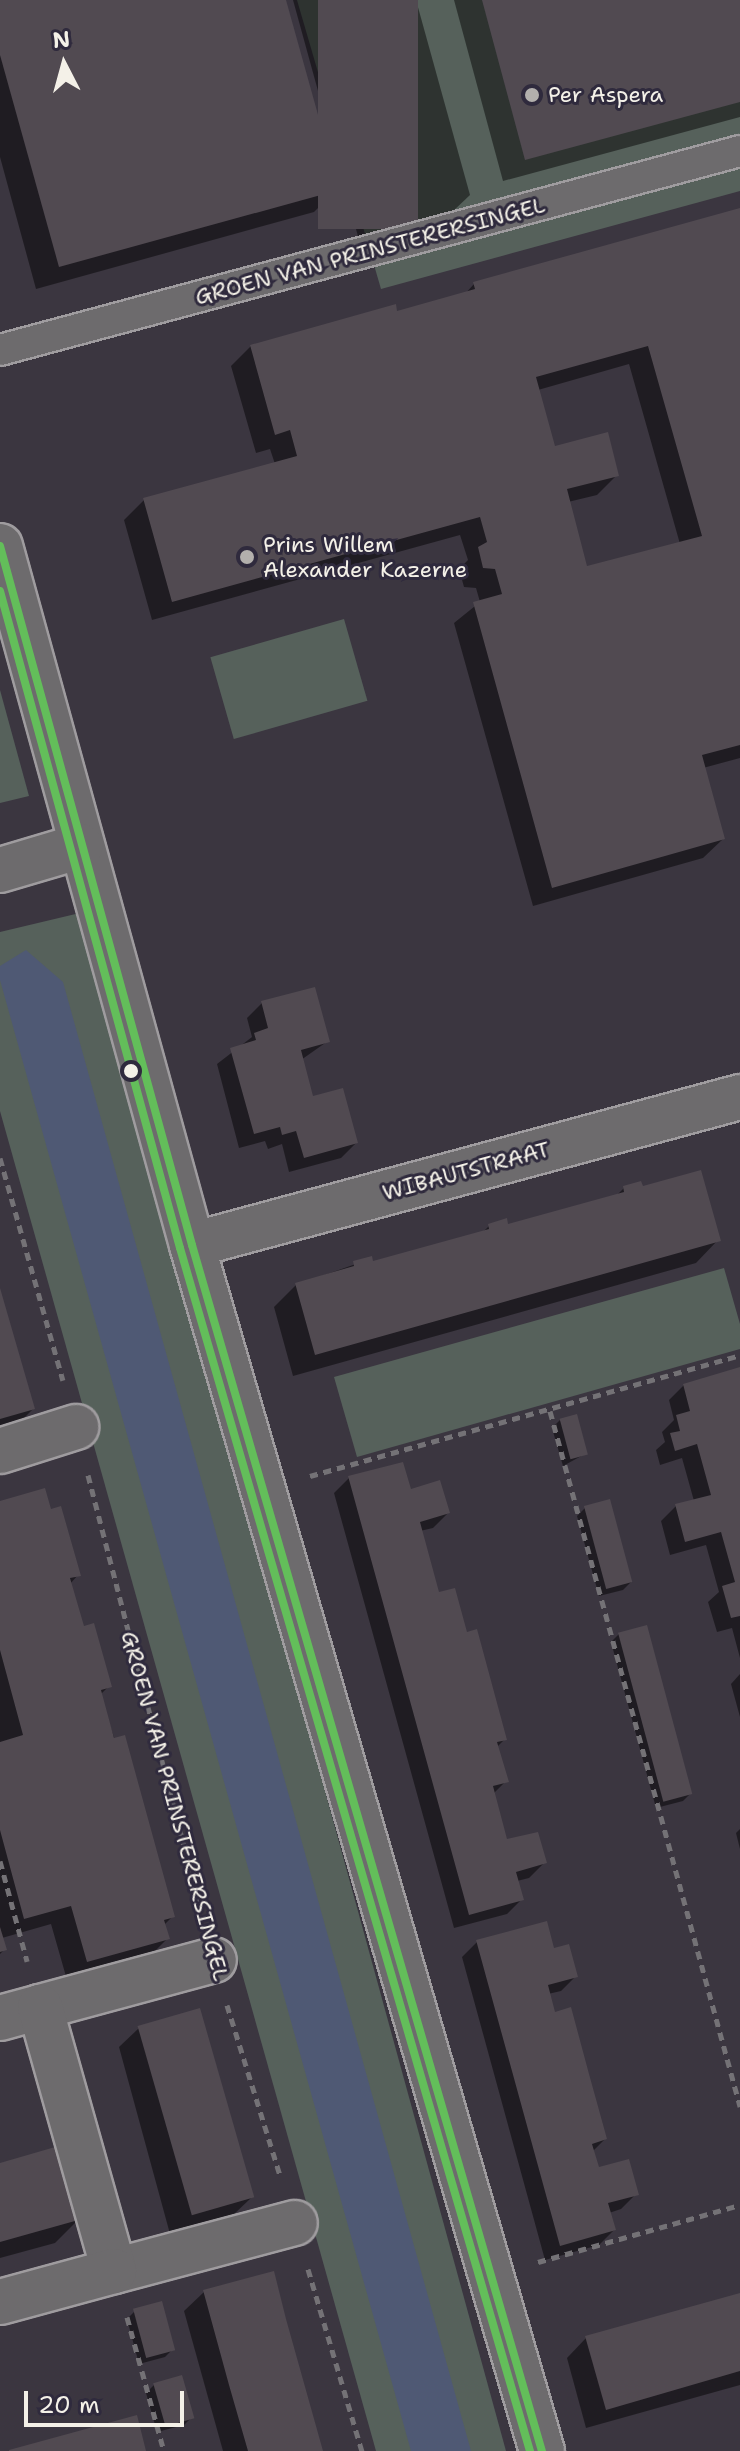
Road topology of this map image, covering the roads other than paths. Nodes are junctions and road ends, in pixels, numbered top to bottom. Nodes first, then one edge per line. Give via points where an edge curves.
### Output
1 (740, 151) edge
2 (0, 350) edge
3 (0, 546) edge
4 (81, 846) junction
5 (0, 870) edge
6 (740, 1097) edge
7 (192, 1245) junction
8 (76, 1427) road end
9 (0, 1451) edge
10 (214, 1960) road end
11 (20, 2013) edge
12 (295, 2223) road end
13 (114, 2271) junction
14 (0, 2302) edge
15 (542, 2451) edge

1 - 2 lane, GROEN VAN PRINSTERERSINGEL
3 - 4 street
4 - 5 street
4 - 7 street
6 - 7 street, WIBAUTSTRAAT
7 - 15 street
8 - 9 street
10 - 11 street
11 - 13 street via 77,2139
12 - 13 street
13 - 14 street

